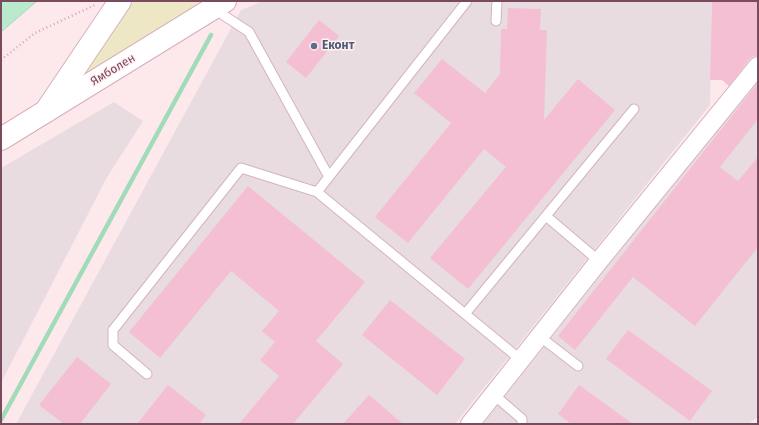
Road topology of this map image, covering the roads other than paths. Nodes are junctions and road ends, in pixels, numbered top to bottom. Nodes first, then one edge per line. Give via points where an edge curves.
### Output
1 (120, 1) edge
2 (467, 1) edge
3 (497, 1) edge
4 (220, 5) edge
5 (496, 21) dead end
6 (758, 66) edge
7 (634, 109) dead end
8 (46, 111) junction
9 (1, 139) edge
10 (329, 177) junction
11 (317, 192) junction
12 (546, 216) junction
13 (599, 261) junction
14 (465, 314) junction
15 (539, 336) junction
16 (521, 360) junction
17 (578, 366) dead end
18 (147, 374) dead end
19 (493, 394) junction
20 (470, 424) edge
21 (522, 424) edge

1 - 8 main road
2 - 10 lane
3 - 5 lane
4 - 8 main road, Ямболен
4 - 10 lane via 249,32
6 - 13 street
7 - 12 lane
8 - 9 main road, Ямболен
10 - 11 lane
11 - 14 lane
11 - 18 lane via 241,168 114,330 113,345
12 - 13 lane
12 - 14 lane
13 - 15 street
14 - 16 lane
15 - 16 street
15 - 17 lane
16 - 19 street
19 - 20 street
19 - 21 lane via 522,419

